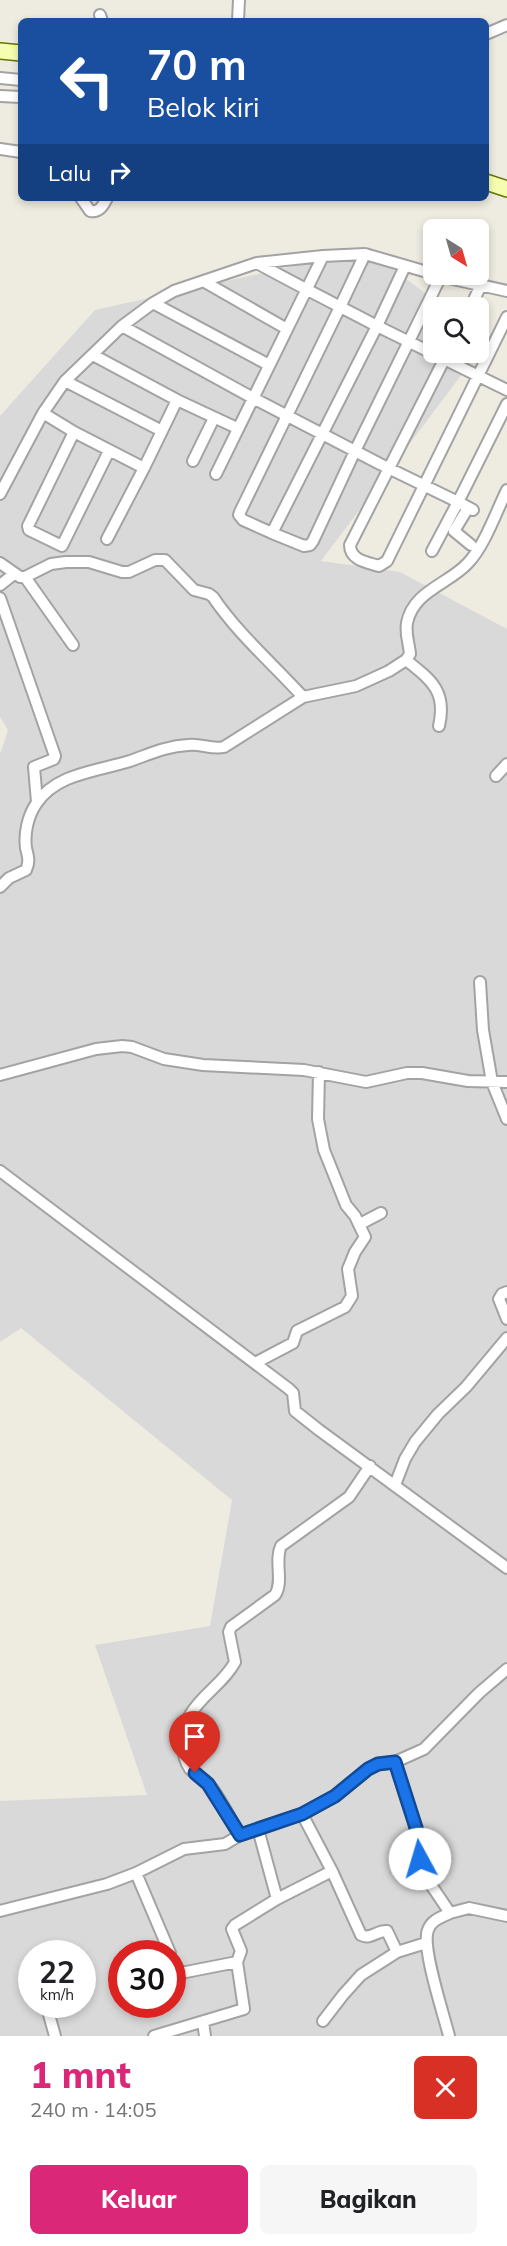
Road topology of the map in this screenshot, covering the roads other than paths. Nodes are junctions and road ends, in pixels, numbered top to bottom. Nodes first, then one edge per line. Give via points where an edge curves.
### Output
1 (239, 0) edge
2 (238, 18) edge
3 (507, 25) edge
4 (489, 33) edge
5 (0, 51) edge
6 (18, 53) edge
7 (0, 78) edge
8 (18, 80) edge
9 (0, 96) edge
10 (18, 97) edge
11 (0, 148) edge
12 (18, 151) edge
13 (489, 183) edge
14 (507, 189) edge
15 (83, 201) edge
16 (106, 201) edge
17 (365, 254) junction
18 (323, 256) junction
19 (257, 263) junction
20 (405, 266) junction
21 (423, 271) edge
22 (203, 281) junction
23 (432, 285) edge
24 (482, 285) joint
25 (306, 290) junction
26 (507, 291) edge
27 (476, 297) edge
28 (153, 303) junction
29 (340, 307) junction
30 (507, 316) edge
31 (122, 326) junction
32 (377, 326) junction
33 (287, 329) junction
34 (408, 343) junction
35 (423, 348) edge
36 (93, 355) junction
37 (442, 363) edge
38 (457, 363) edge
39 (269, 365) junction
40 (477, 376) junction
41 (65, 381) junction
42 (507, 390) edge
43 (253, 398) junction
44 (177, 400) junction
45 (507, 404) edge
46 (43, 413) junction
47 (289, 416) junction
48 (214, 418) junction
49 (237, 428) junction
50 (162, 431) junction
51 (74, 432) junction
52 (321, 433) junction
53 (109, 451) junction
54 (355, 451) junction
55 (193, 461) dead end
56 (144, 468) junction
57 (389, 468) junction
58 (216, 474) dead end
59 (424, 484) junction
60 (1, 487) edge
61 (507, 490) edge
62 (458, 502) junction
63 (272, 533) junction
64 (107, 539) dead end
65 (471, 545) dead end
66 (432, 551) dead end
67 (0, 563) edge
68 (20, 575) junction
69 (0, 585) edge
70 (0, 598) edge
71 (74, 645) dead end
72 (406, 660) junction
73 (303, 697) junction
74 (439, 726) dead end
75 (507, 764) edge
76 (496, 776) dead end
77 (37, 802) junction
78 (0, 887) edge
79 (480, 982) dead end
80 (319, 1072) junction
81 (0, 1076) edge
82 (492, 1082) junction
83 (507, 1082) edge
84 (507, 1119) edge
85 (0, 1170) edge
86 (381, 1213) dead end
87 (360, 1224) junction
88 (507, 1292) edge
89 (507, 1319) edge
90 (507, 1338) edge
91 (255, 1363) junction
92 (370, 1466) junction
93 (395, 1485) junction
94 (507, 1568) edge
95 (507, 1670) edge
96 (395, 1762) junction
97 (302, 1814) junction
98 (258, 1829) junction
99 (240, 1835) junction
100 (332, 1871) junction
101 (136, 1874) junction
102 (277, 1899) junction
103 (0, 1911) edge
104 (450, 1913) junction
105 (507, 1916) edge
106 (164, 1940) edge
107 (426, 1944) junction
108 (398, 1952) junction
109 (237, 1962) junction
110 (186, 1972) edge
111 (50, 2018) edge
112 (323, 2021) dead end
113 (203, 2022) junction
114 (55, 2036) edge
115 (154, 2036) edge
116 (205, 2036) edge
117 (449, 2036) edge

1 - 2 street
3 - 4 street
5 - 6 main road
7 - 8 street
9 - 10 street
11 - 12 street
13 - 14 main road
15 - 16 street via 93,212
17 - 18 street
17 - 20 street
17 - 29 street
18 - 19 street
18 - 25 street
19 - 22 street
19 - 25 street
20 - 21 street
20 - 32 street
22 - 28 street
22 - 33 street
23 - 34 street
24 - 26 street
24 - 27 street
25 - 29 street
25 - 33 street
28 - 31 street
28 - 39 street
29 - 32 street
29 - 47 street
30 - 40 street
31 - 36 street
31 - 43 street
32 - 34 street
32 - 52 street
33 - 39 street
34 - 35 street
34 - 54 street
36 - 41 street
36 - 44 street
37 - 57 street
38 - 40 street
39 - 43 street
40 - 42 street
40 - 59 street
41 - 46 street
41 - 50 street
43 - 47 street
43 - 49 street
44 - 48 street
44 - 50 street
45 - 62 street
46 - 51 street
46 - 60 street
47 - 52 street
47 - 63 street via 239,515
48 - 49 street
48 - 55 street
49 - 58 street
50 - 56 street
51 - 53 street
51 - 53 street via 29,531 62,546
52 - 54 street
52 - 63 street
53 - 56 street
54 - 57 street
54 - 63 street via 310,545
56 - 64 street
57 - 59 street
57 - 59 street via 350,545 354,558 378,566 387,561
59 - 62 street
61 - 72 street via 468,563 423,596 411,612 406,636 410,654
62 - 65 street via 471,509 454,531
62 - 66 street
67 - 68 street
68 - 69 street
68 - 71 street
68 - 73 street via 66,562 89,562 129,572 154,560 165,560 194,590 213,597 237,629
70 - 77 street via 55,756 34,767
72 - 73 street via 356,686
72 - 74 street via 425,675 440,696
73 - 77 street via 224,747 190,744 161,749 77,775 58,784
75 - 76 street
77 - 78 street via 28,822 28,866
79 - 82 street
80 - 81 street via 203,1065 164,1059 122,1046 96,1049
80 - 82 street via 366,1082 407,1073
80 - 87 street via 318,1119 324,1150 346,1205
82 - 83 street
82 - 84 street
85 - 91 street
86 - 87 street
87 - 91 street via 365,1237 348,1269 352,1296 345,1307 297,1331 293,1342
88 - 89 street via 499,1299
90 - 93 street via 415,1442
91 - 92 street via 289,1389 295,1411
92 - 93 street
92 - 99 street via 349,1497 281,1546 277,1555 278,1590 231,1627 235,1662 188,1716 183,1731 186,1761 208,1784
93 - 94 street
95 - 96 street via 478,1693 424,1749
96 - 97 street via 368,1769 335,1796
96 - 104 street via 419,1837 419,1867
97 - 98 street
97 - 100 street
98 - 99 street
98 - 102 street
99 - 101 street via 225,1844 184,1849
100 - 102 street
100 - 108 street via 361,1935 369,1937 387,1931
101 - 103 street
101 - 106 street
102 - 109 street via 235,1924 232,1929 241,1951
104 - 105 street via 469,1908
104 - 107 street via 429,1927
107 - 108 street
107 - 117 street
108 - 112 street via 361,1975
109 - 110 street
109 - 113 street via 244,2009
111 - 114 street
113 - 115 street
113 - 116 street

